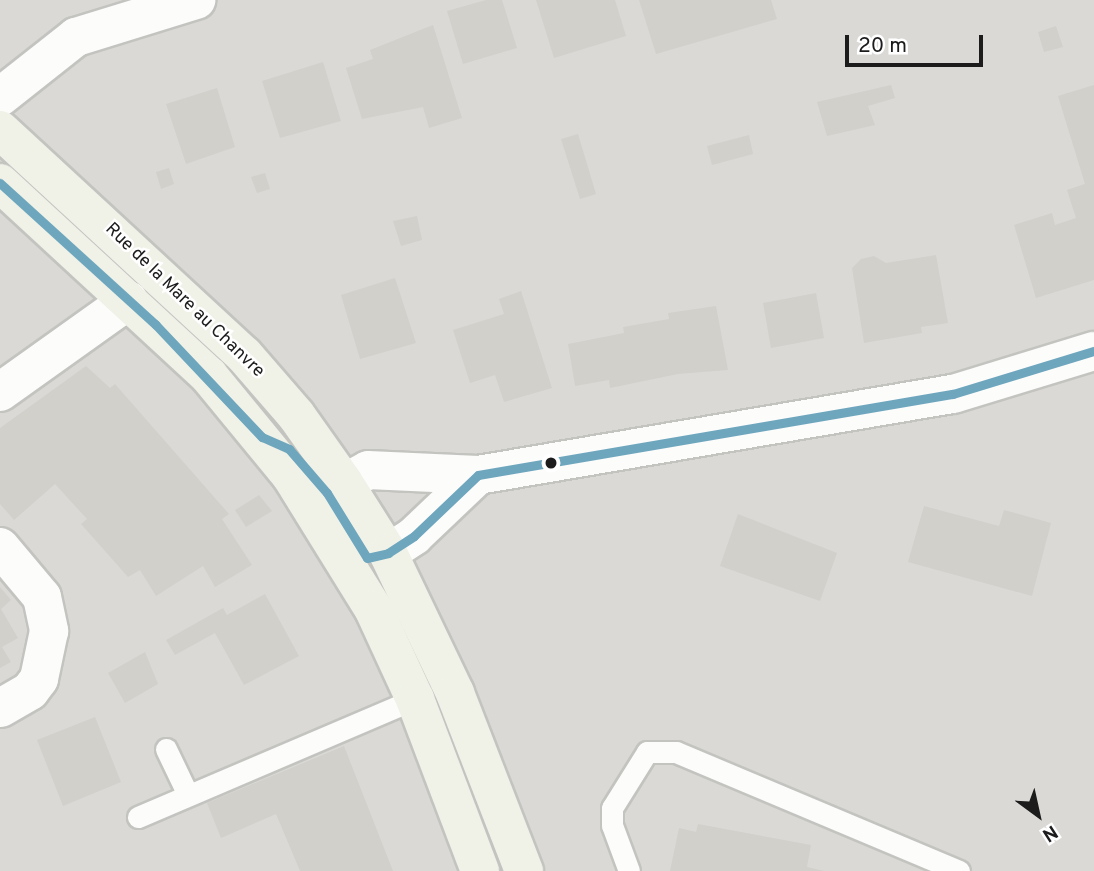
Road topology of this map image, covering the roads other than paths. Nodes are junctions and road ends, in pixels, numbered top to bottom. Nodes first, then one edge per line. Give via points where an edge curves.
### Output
1 (195, 0) edge
2 (0, 97) edge
3 (0, 130) edge
4 (0, 183) edge
5 (129, 300) junction
6 (1094, 351) edge
7 (0, 392) edge
8 (262, 437) junction
9 (478, 475) junction
10 (335, 488) junction
11 (0, 547) edge
12 (378, 556) junction
13 (374, 610) junction
14 (415, 699) junction
15 (0, 708) edge
16 (166, 749) dead end
17 (188, 795) junction
18 (138, 817) dead end
19 (480, 871) edge
20 (523, 871) edge
21 (629, 871) edge
22 (959, 871) edge

1 - 2 street via 76,37
3 - 10 main road, Rue de la Mare au Chanvre via 244,355 296,415
4 - 5 main road, Rue de la Mare au Chanvre
5 - 7 street
5 - 8 main road, Rue de la Mare au Chanvre via 208,376
6 - 9 street via 953,394
8 - 10 main road via 289,449
8 - 13 main road, Rue de la Mare au Chanvre
9 - 10 street via 368,470
9 - 12 street via 414,536
10 - 12 main road, Rue de la Mare au Chanvre
11 - 15 street via 34,585 49,631 39,679 30,691
12 - 13 main road
12 - 20 main road, Rue de la Mare au Chanvre via 455,693
13 - 14 main road, Rue de la Mare au Chanvre
14 - 17 lane
14 - 19 main road, Rue de la Mare au Chanvre
16 - 17 lane
17 - 18 lane
21 - 22 lane via 612,825 612,808 647,752 676,752

